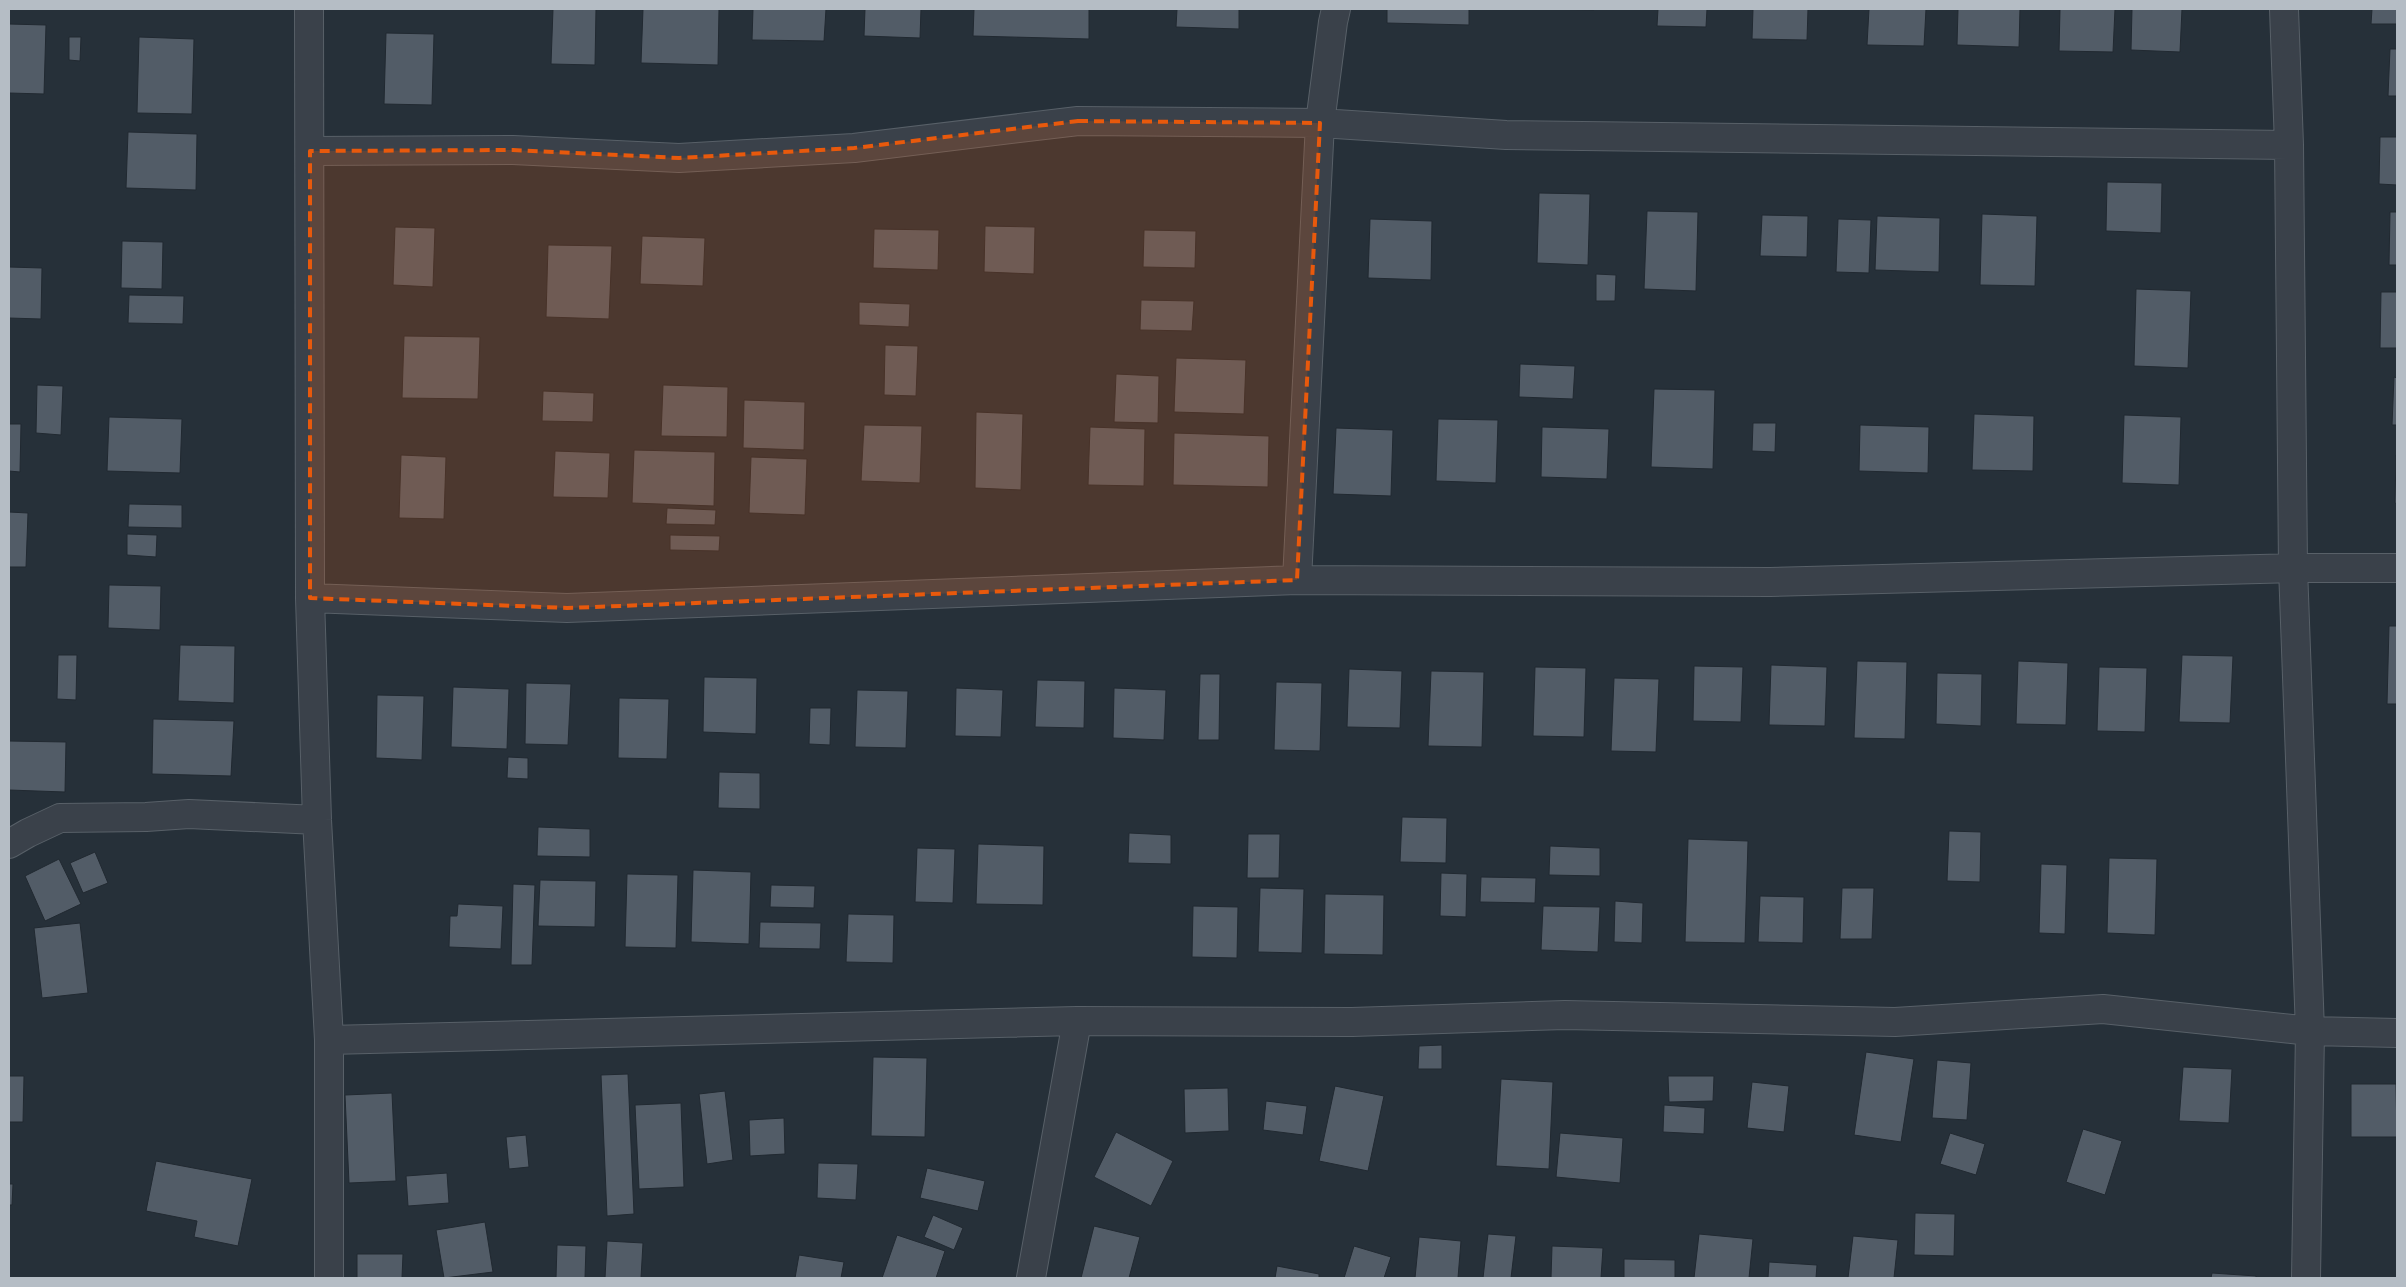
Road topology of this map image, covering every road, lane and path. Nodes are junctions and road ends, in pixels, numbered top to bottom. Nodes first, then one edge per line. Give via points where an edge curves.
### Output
1 (309, 9) edge
2 (1336, 9) edge
3 (2284, 9) edge
4 (1320, 123) junction
5 (2289, 145) junction
6 (310, 151) junction
7 (2293, 568) junction
8 (2397, 568) edge
9 (1297, 580) junction
10 (310, 598) junction
11 (317, 820) junction
12 (9, 844) edge
13 (1077, 1021) junction
14 (2310, 1031) junction
15 (2397, 1033) edge
16 (329, 1040) junction
17 (329, 1278) edge
18 (1031, 1278) edge
19 (2306, 1278) edge

1 - 6 street
2 - 4 street
3 - 5 street
4 - 5 street via 1506,135
4 - 6 street via 1078,121 854,148 679,158 513,150
4 - 9 street
5 - 7 street
6 - 10 street
7 - 8 street
7 - 9 street via 1770,582
7 - 14 street
9 - 10 street via 567,608
10 - 11 street
11 - 12 street via 189,814 60,818
11 - 16 street
13 - 14 street via 1352,1022 1565,1015 1895,1022 2103,1009
13 - 16 street
13 - 18 street
14 - 15 street
14 - 19 street
16 - 17 street

